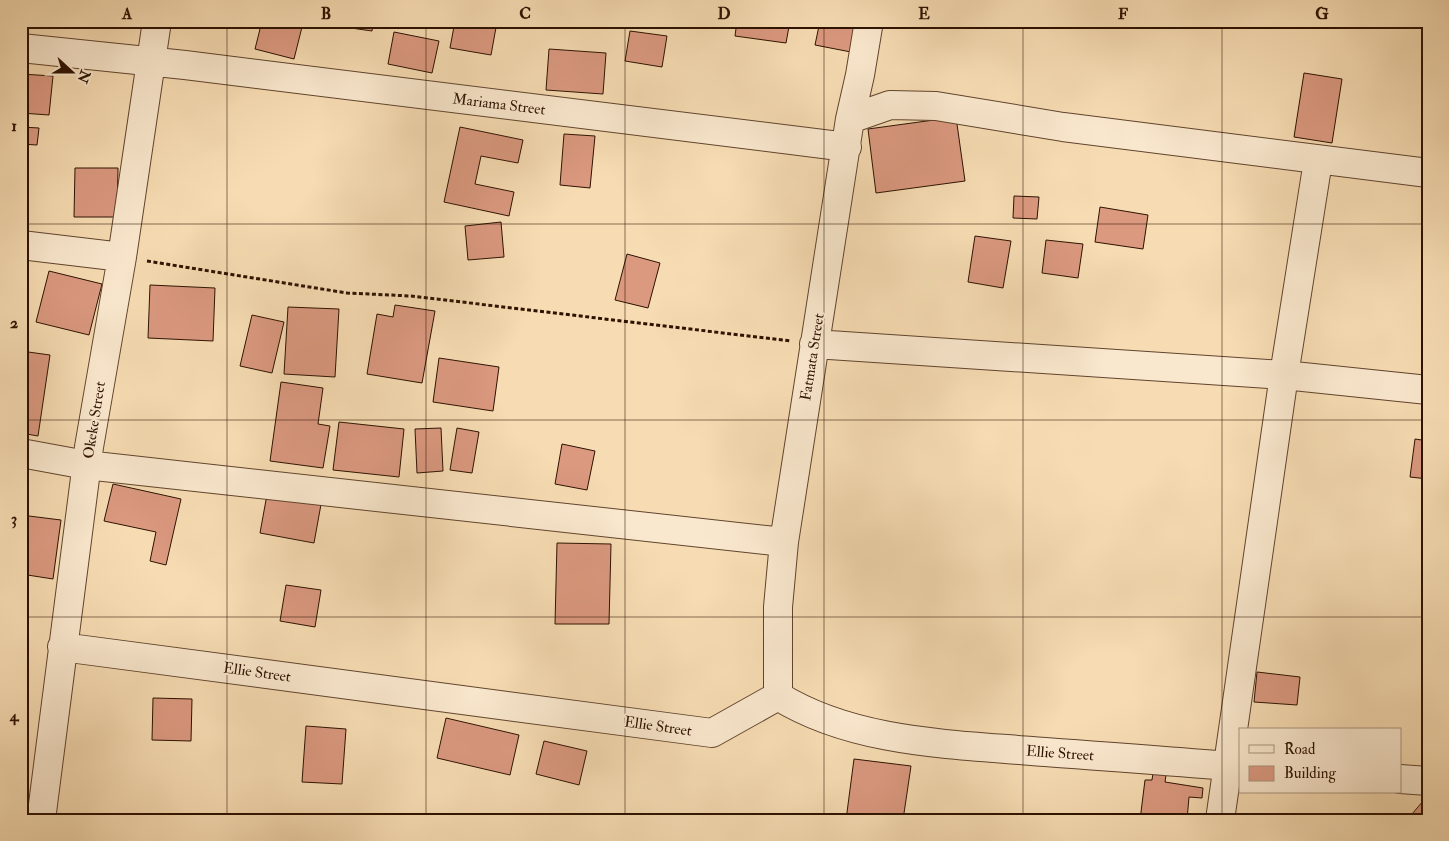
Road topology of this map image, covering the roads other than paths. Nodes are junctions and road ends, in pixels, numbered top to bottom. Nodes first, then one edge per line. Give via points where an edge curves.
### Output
1 (157, 21) edge
2 (869, 21) edge
3 (21, 48) edge
4 (151, 61) junction
5 (850, 119) junction
6 (847, 147) junction
7 (1318, 161) junction
8 (1428, 173) edge
9 (21, 245) edge
10 (122, 257) junction
11 (814, 344) junction
12 (1284, 375) junction
13 (1428, 390) edge
14 (21, 454) edge
15 (86, 465) junction
16 (784, 542) junction
17 (62, 647) junction
18 (778, 696) junction
19 (1234, 766) edge
20 (1402, 779) edge
21 (1428, 781) edge
22 (41, 820) edge
23 (1220, 820) edge

1 - 4 street, Okeke Street
2 - 5 street, Fatmata Street
3 - 4 street, Mariama Street
4 - 6 street, Mariama Street
4 - 10 street, Okeke Street
5 - 6 street, Fatmata Street
5 - 7 street via 890,105 936,106 1063,127
6 - 11 street, Fatmata Street
7 - 8 street
7 - 12 street
9 - 10 street
10 - 15 street, Okeke Street
11 - 12 street
11 - 16 street, Fatmata Street
12 - 13 street
12 - 19 street
14 - 15 street
15 - 16 street
15 - 17 street, Okeke Street
16 - 18 street, Fatmata Street via 777,634
17 - 18 street, Ellie Street via 712,733
17 - 22 street, Okeke Street
18 - 19 street, Ellie Street via 794,706 851,728 947,744
19 - 23 street
20 - 21 street

